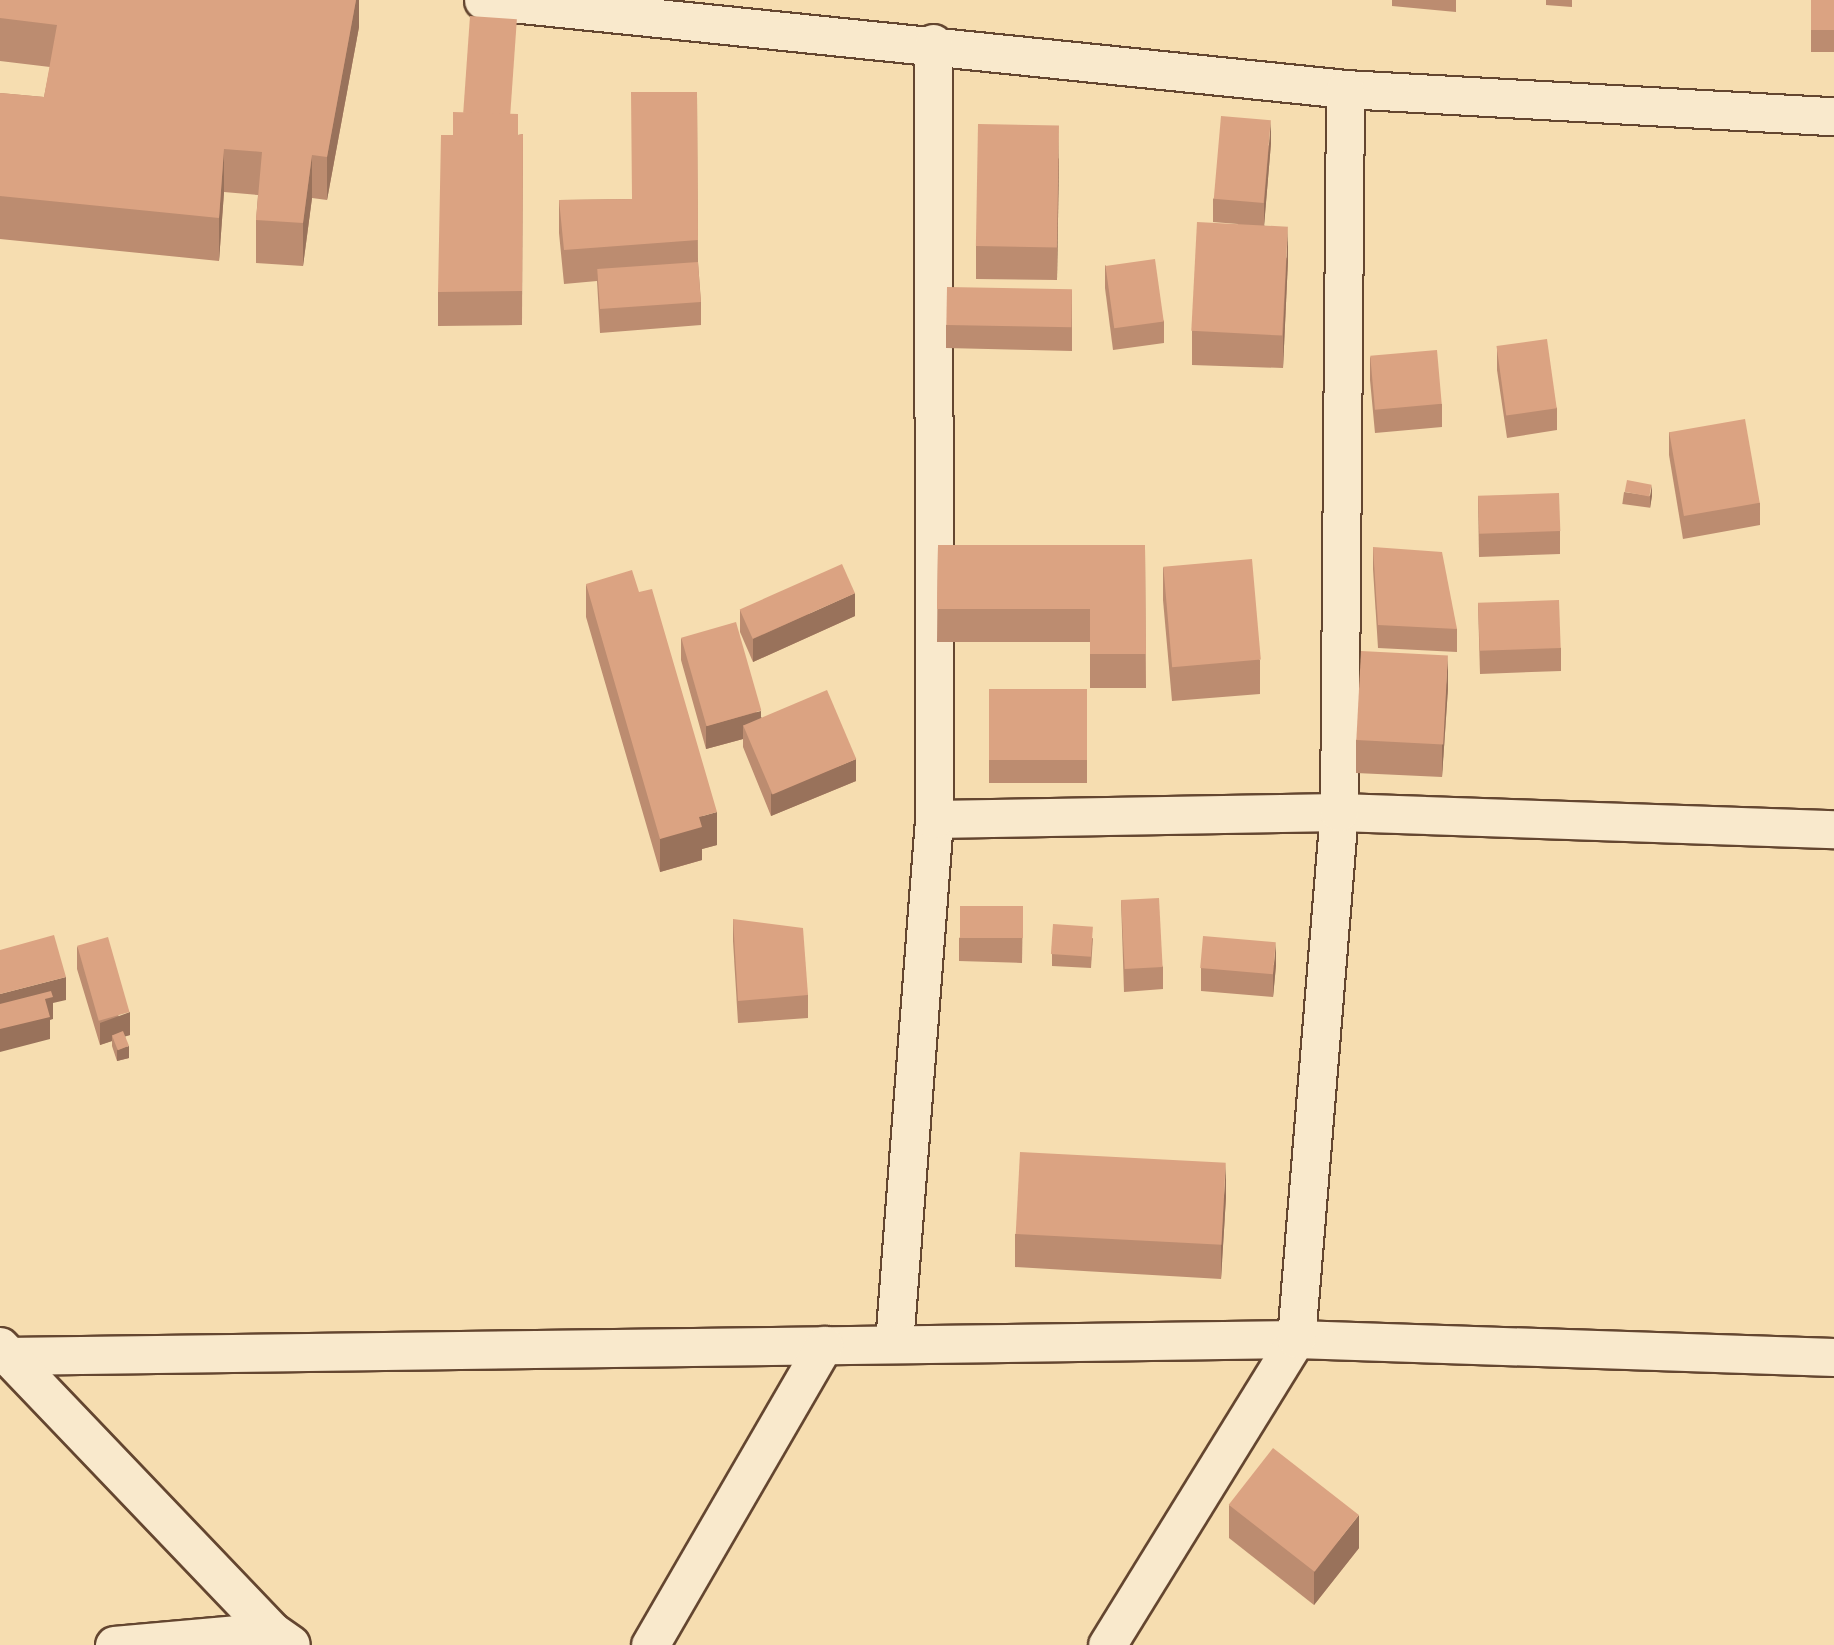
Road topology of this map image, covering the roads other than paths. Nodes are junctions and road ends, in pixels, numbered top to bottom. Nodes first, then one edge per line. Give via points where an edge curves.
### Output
1 (482, 0) edge
2 (933, 43) junction
3 (1345, 89) junction
4 (1834, 116) edge
5 (1339, 812) junction
6 (934, 819) junction
7 (1834, 829) edge
8 (1296, 1339) junction
9 (894, 1344) junction
10 (824, 1345) junction
11 (2, 1352) edge
12 (1834, 1357) edge
13 (281, 1638) edge
14 (114, 1645) edge
15 (650, 1645) edge
16 (1107, 1645) edge

1 - 2 street
2 - 3 street
2 - 6 street
3 - 4 street
3 - 5 street
5 - 6 street
5 - 7 street
5 - 8 street
6 - 9 street
8 - 9 street
8 - 12 street
8 - 16 street
9 - 10 street
10 - 11 street
10 - 15 street
11 - 13 main road
13 - 14 street

